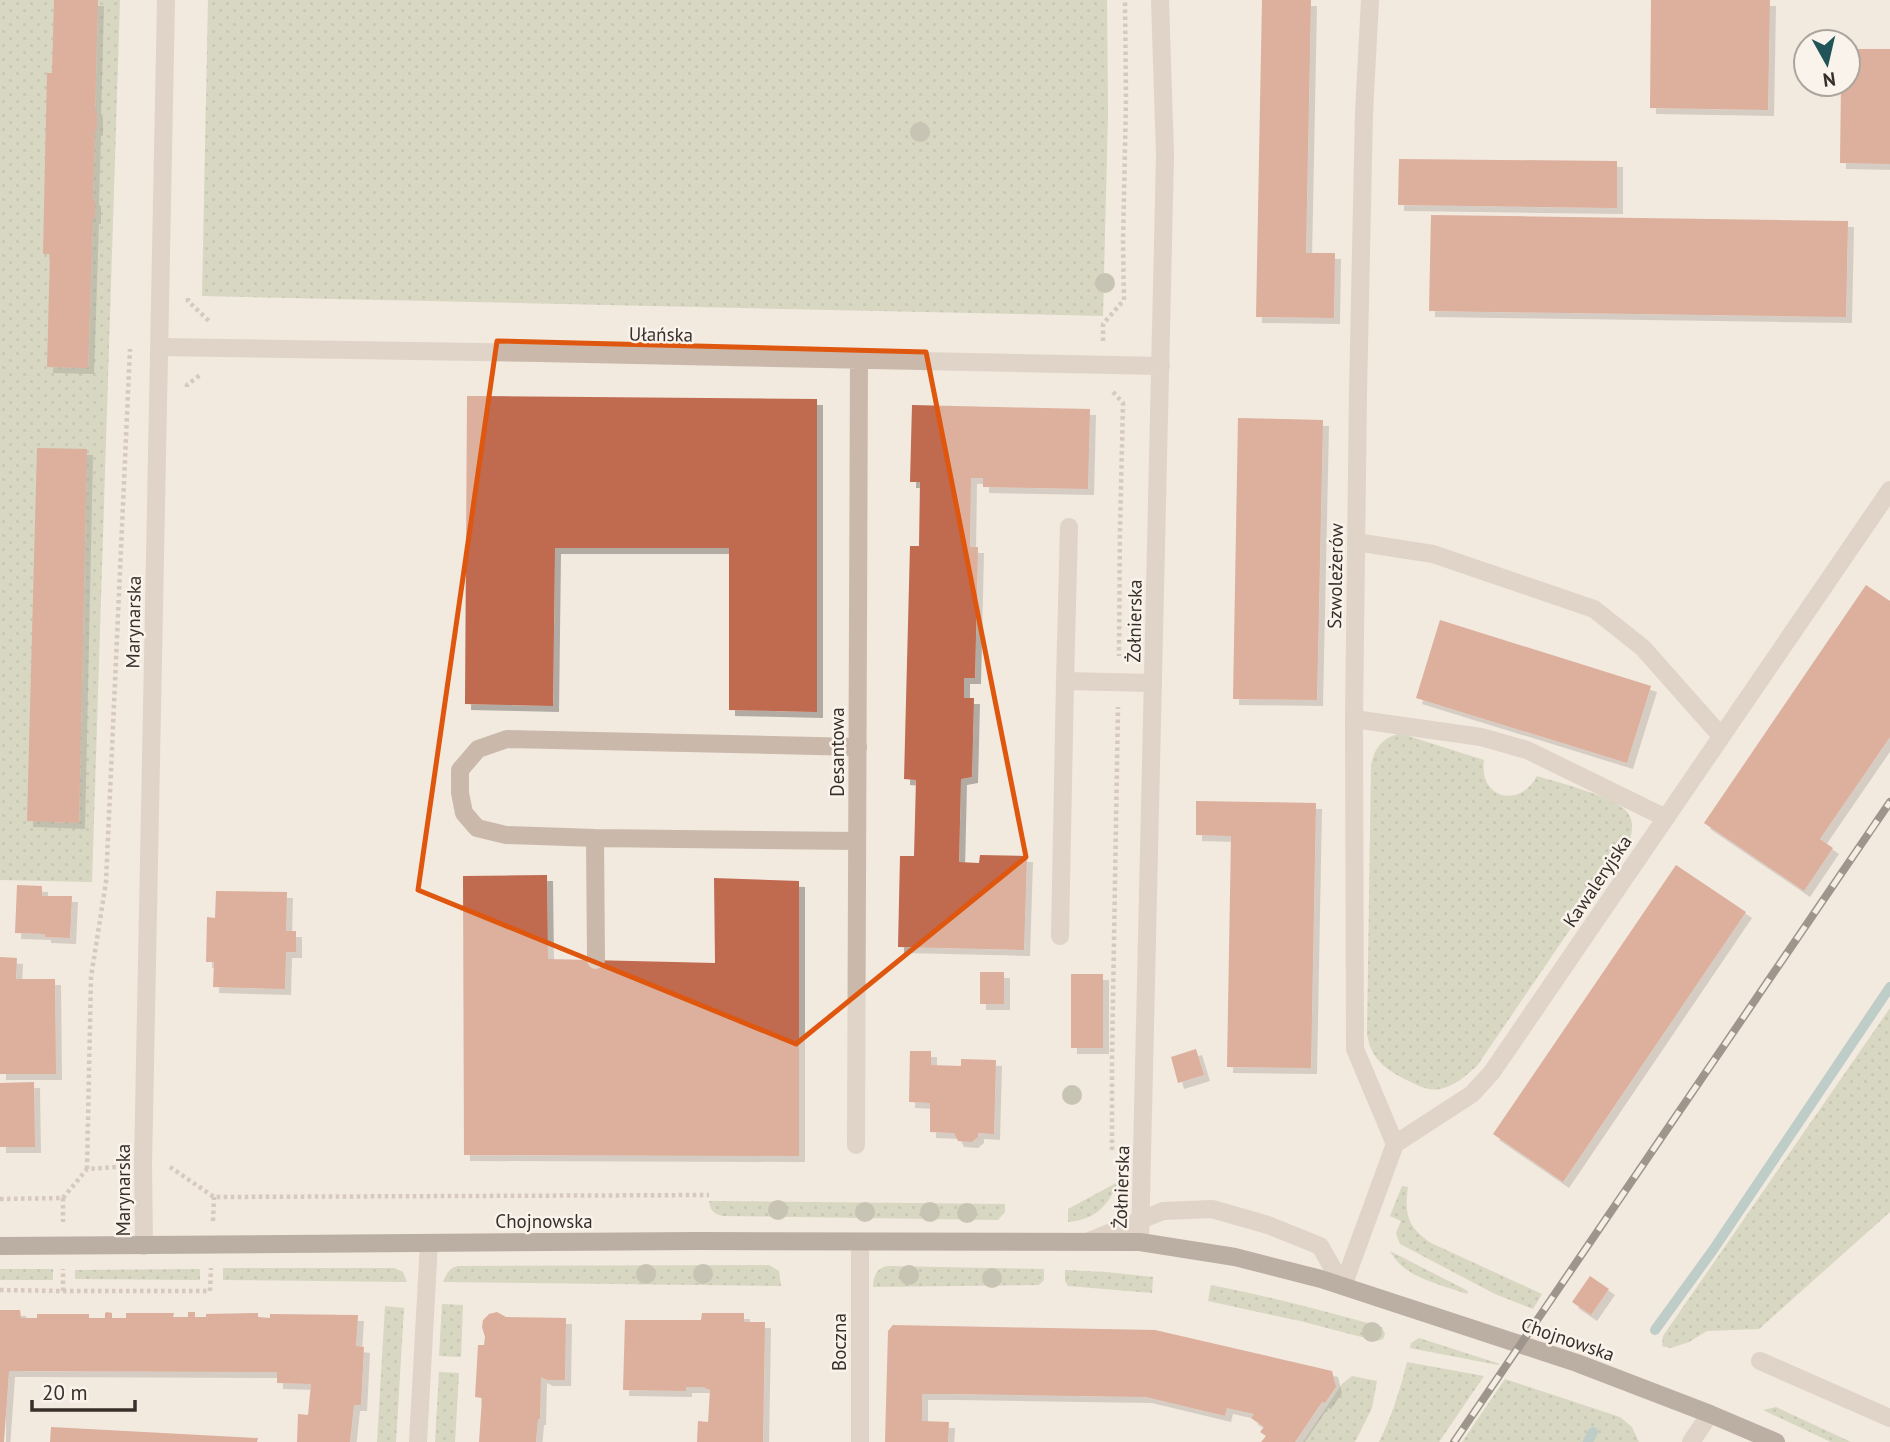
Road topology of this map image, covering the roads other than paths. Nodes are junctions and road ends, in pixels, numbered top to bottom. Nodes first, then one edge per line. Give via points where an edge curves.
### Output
1 (166, 0) edge
2 (1160, 0) edge
3 (1370, 0) edge
4 (160, 347) junction
5 (859, 359) junction
6 (1161, 366) junction
7 (1890, 490) edge
8 (1069, 527) dead end
9 (1356, 542) junction
10 (1065, 681) junction
11 (1153, 683) junction
12 (1354, 719) junction
13 (1721, 736) junction
14 (858, 747) junction
15 (1666, 818) junction
16 (595, 838) junction
17 (857, 841) junction
18 (1060, 936) dead end
19 (596, 960) dead end
20 (1395, 1144) junction
21 (856, 1145) dead end
22 (1141, 1220) junction
23 (1089, 1241) junction
24 (860, 1242) junction
25 (1140, 1242) junction
26 (429, 1243) junction
27 (0, 1246) edge
28 (144, 1246) junction
29 (1343, 1286) junction
30 (1760, 1361) dead end
31 (1710, 1414) junction
32 (1890, 1418) edge
33 (1744, 1436) edge
34 (418, 1442) edge
35 (860, 1442) edge
36 (1691, 1442) edge
37 (1776, 1442) edge

1 - 4 street, Marynarska
2 - 6 street, Żołnierska via 1165,155
3 - 9 street, Szwoleżerów
4 - 5 street, Ułańska
4 - 28 street, Marynarska
5 - 6 street, Ułańska
5 - 14 street, Desantowa
6 - 11 street, Żołnierska
7 - 13 street, Kawaleryjska
8 - 10 street
9 - 12 street, Szwoleżerów
9 - 13 street via 1433,554 1594,609 1643,648
10 - 11 street
10 - 18 street
11 - 22 street, Żołnierska
12 - 15 street via 1481,737 1527,750
12 - 20 street, Szwoleżerów via 1355,1049
13 - 15 street, Kawaleryjska
14 - 16 street via 508,739 478,749 460,770 464,813 477,828 506,835
14 - 17 street, Desantowa
15 - 20 street, Kawaleryjska via 1483,1083
16 - 17 street
16 - 19 street
17 - 21 street, Desantowa
20 - 29 street
22 - 23 street, Chojnowska
22 - 25 street, Żołnierska
22 - 29 street, Chojnowska via 1163,1211 1212,1209 1268,1224 1320,1247
23 - 24 main road, Chojnowska
23 - 25 main road, Chojnowska
24 - 26 main road, Chojnowska
24 - 35 street, Boczna
25 - 29 main road, Chojnowska via 1235,1257
26 - 28 main road, Chojnowska
26 - 34 street
27 - 28 main road, Chojnowska
29 - 31 main road, Chojnowska via 1577,1363
30 - 32 street
31 - 33 main road, Chojnowska
31 - 36 street
33 - 37 main road, Chojnowska

